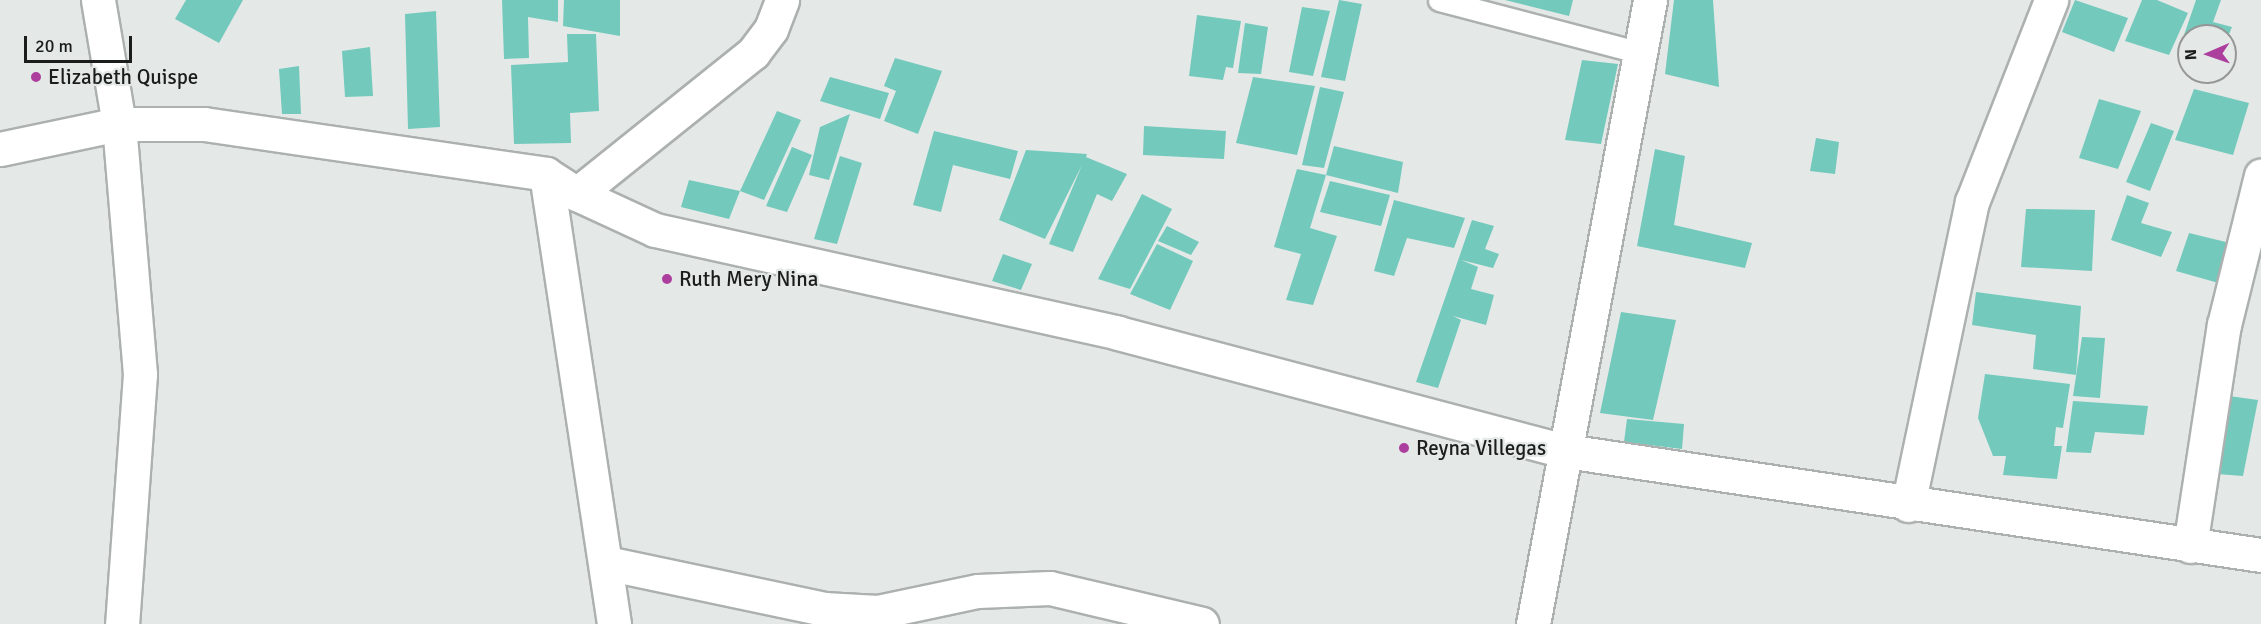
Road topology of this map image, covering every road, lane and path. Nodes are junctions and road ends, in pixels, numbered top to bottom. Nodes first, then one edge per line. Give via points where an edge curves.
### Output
1 (98, 0) edge
2 (782, 0) edge
3 (1439, 0) edge
4 (1650, 0) edge
5 (2051, 0) edge
6 (1641, 53) junction
7 (119, 124) junction
8 (0, 149) edge
9 (546, 174) junction
10 (2261, 176) edge
11 (577, 194) junction
12 (1566, 451) junction
13 (1908, 505) junction
14 (2190, 546) junction
15 (2261, 555) edge
16 (606, 563) junction
17 (122, 624) edge
18 (614, 624) edge
19 (1202, 624) edge
20 (1533, 624) edge

1 - 7 street
2 - 11 street via 771,29 753,54
3 - 6 lane
4 - 6 street
5 - 13 street via 1972,202
6 - 12 street
7 - 8 street
7 - 9 street via 204,124
7 - 17 street via 140,374
9 - 11 street
9 - 16 street
10 - 14 street via 2224,325
11 - 12 street via 655,230 1118,333
12 - 13 street
12 - 20 street
13 - 14 street
14 - 15 street
16 - 18 street
16 - 19 street via 824,609 878,612 978,591 1050,588

